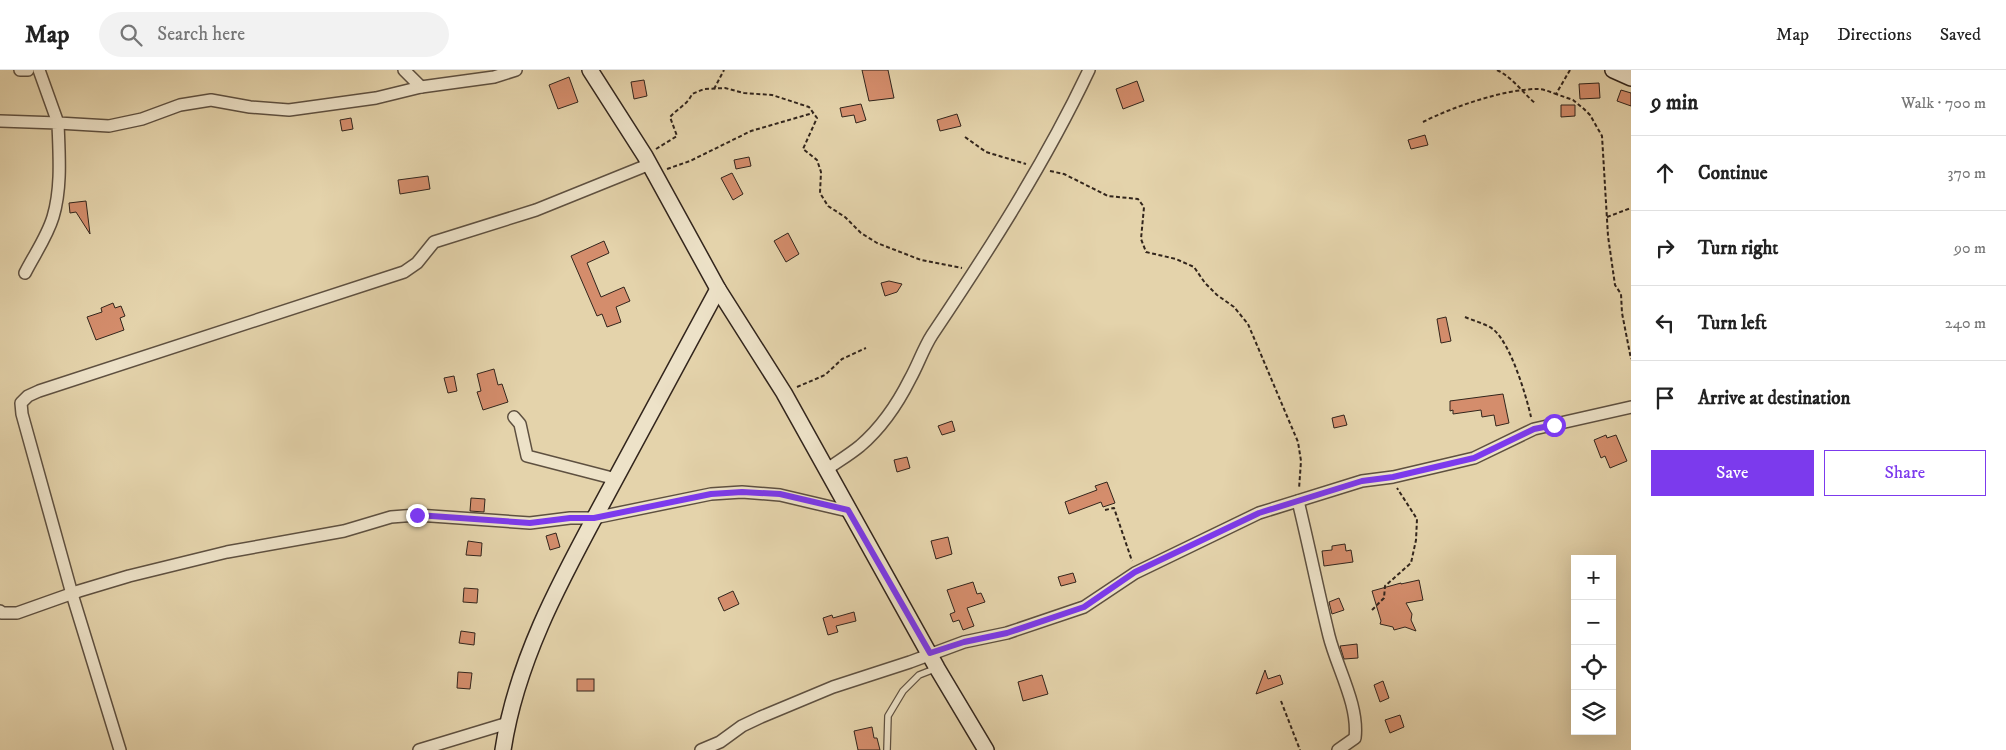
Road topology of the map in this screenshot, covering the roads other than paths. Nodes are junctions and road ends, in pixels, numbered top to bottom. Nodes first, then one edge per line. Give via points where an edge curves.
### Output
1 (20, 70) edge
2 (28, 70) edge
3 (39, 70) edge
4 (404, 70) edge
5 (516, 70) edge
6 (590, 70) edge
7 (1089, 70) edge
8 (1613, 70) edge
9 (1631, 78) edge
10 (421, 87) junction
11 (0, 121) edge
12 (58, 123) junction
13 (650, 164) junction
14 (25, 273) dead end
15 (718, 289) junction
16 (1631, 407) edge
17 (514, 417) dead end
18 (826, 470) junction
19 (616, 479) junction
20 (1298, 501) junction
21 (848, 510) junction
22 (594, 518) junction
23 (72, 594) junction
24 (0, 611) edge
25 (930, 653) junction
26 (937, 668) junction
27 (508, 723) junction
28 (120, 750) edge
29 (419, 750) edge
30 (503, 750) edge
31 (701, 750) edge
32 (887, 750) edge
33 (986, 750) edge
34 (1338, 750) edge

1 - 2 street
3 - 12 street
4 - 10 street
5 - 10 street via 494,77
6 - 13 street
7 - 18 street via 1039,168 923,349 896,404 874,433
8 - 9 street
10 - 12 street via 376,98 290,110 210,100 180,105 142,119 109,126
11 - 12 street
12 - 14 street via 59,157 53,216
13 - 15 street
13 - 23 street via 536,210 434,242 417,263 404,272 28,396 21,403 22,414
15 - 18 street via 784,393
15 - 19 street
16 - 20 street via 1534,429 1474,458 1362,481
17 - 19 street via 520,424 527,456
18 - 21 street
19 - 22 street
20 - 25 street via 1259,513 1135,572 1084,607 1007,633
20 - 34 street via 1329,637 1356,726 1355,738
21 - 22 street via 780,494 742,492 711,494
21 - 25 street
22 - 23 street via 530,523 417,515 391,517 344,531 227,552
22 - 27 street via 529,650
23 - 24 street via 17,614
23 - 28 street
25 - 26 street
25 - 31 street via 761,717
26 - 32 lane via 918,675 903,691 888,716
26 - 33 street
27 - 29 street
27 - 30 street

